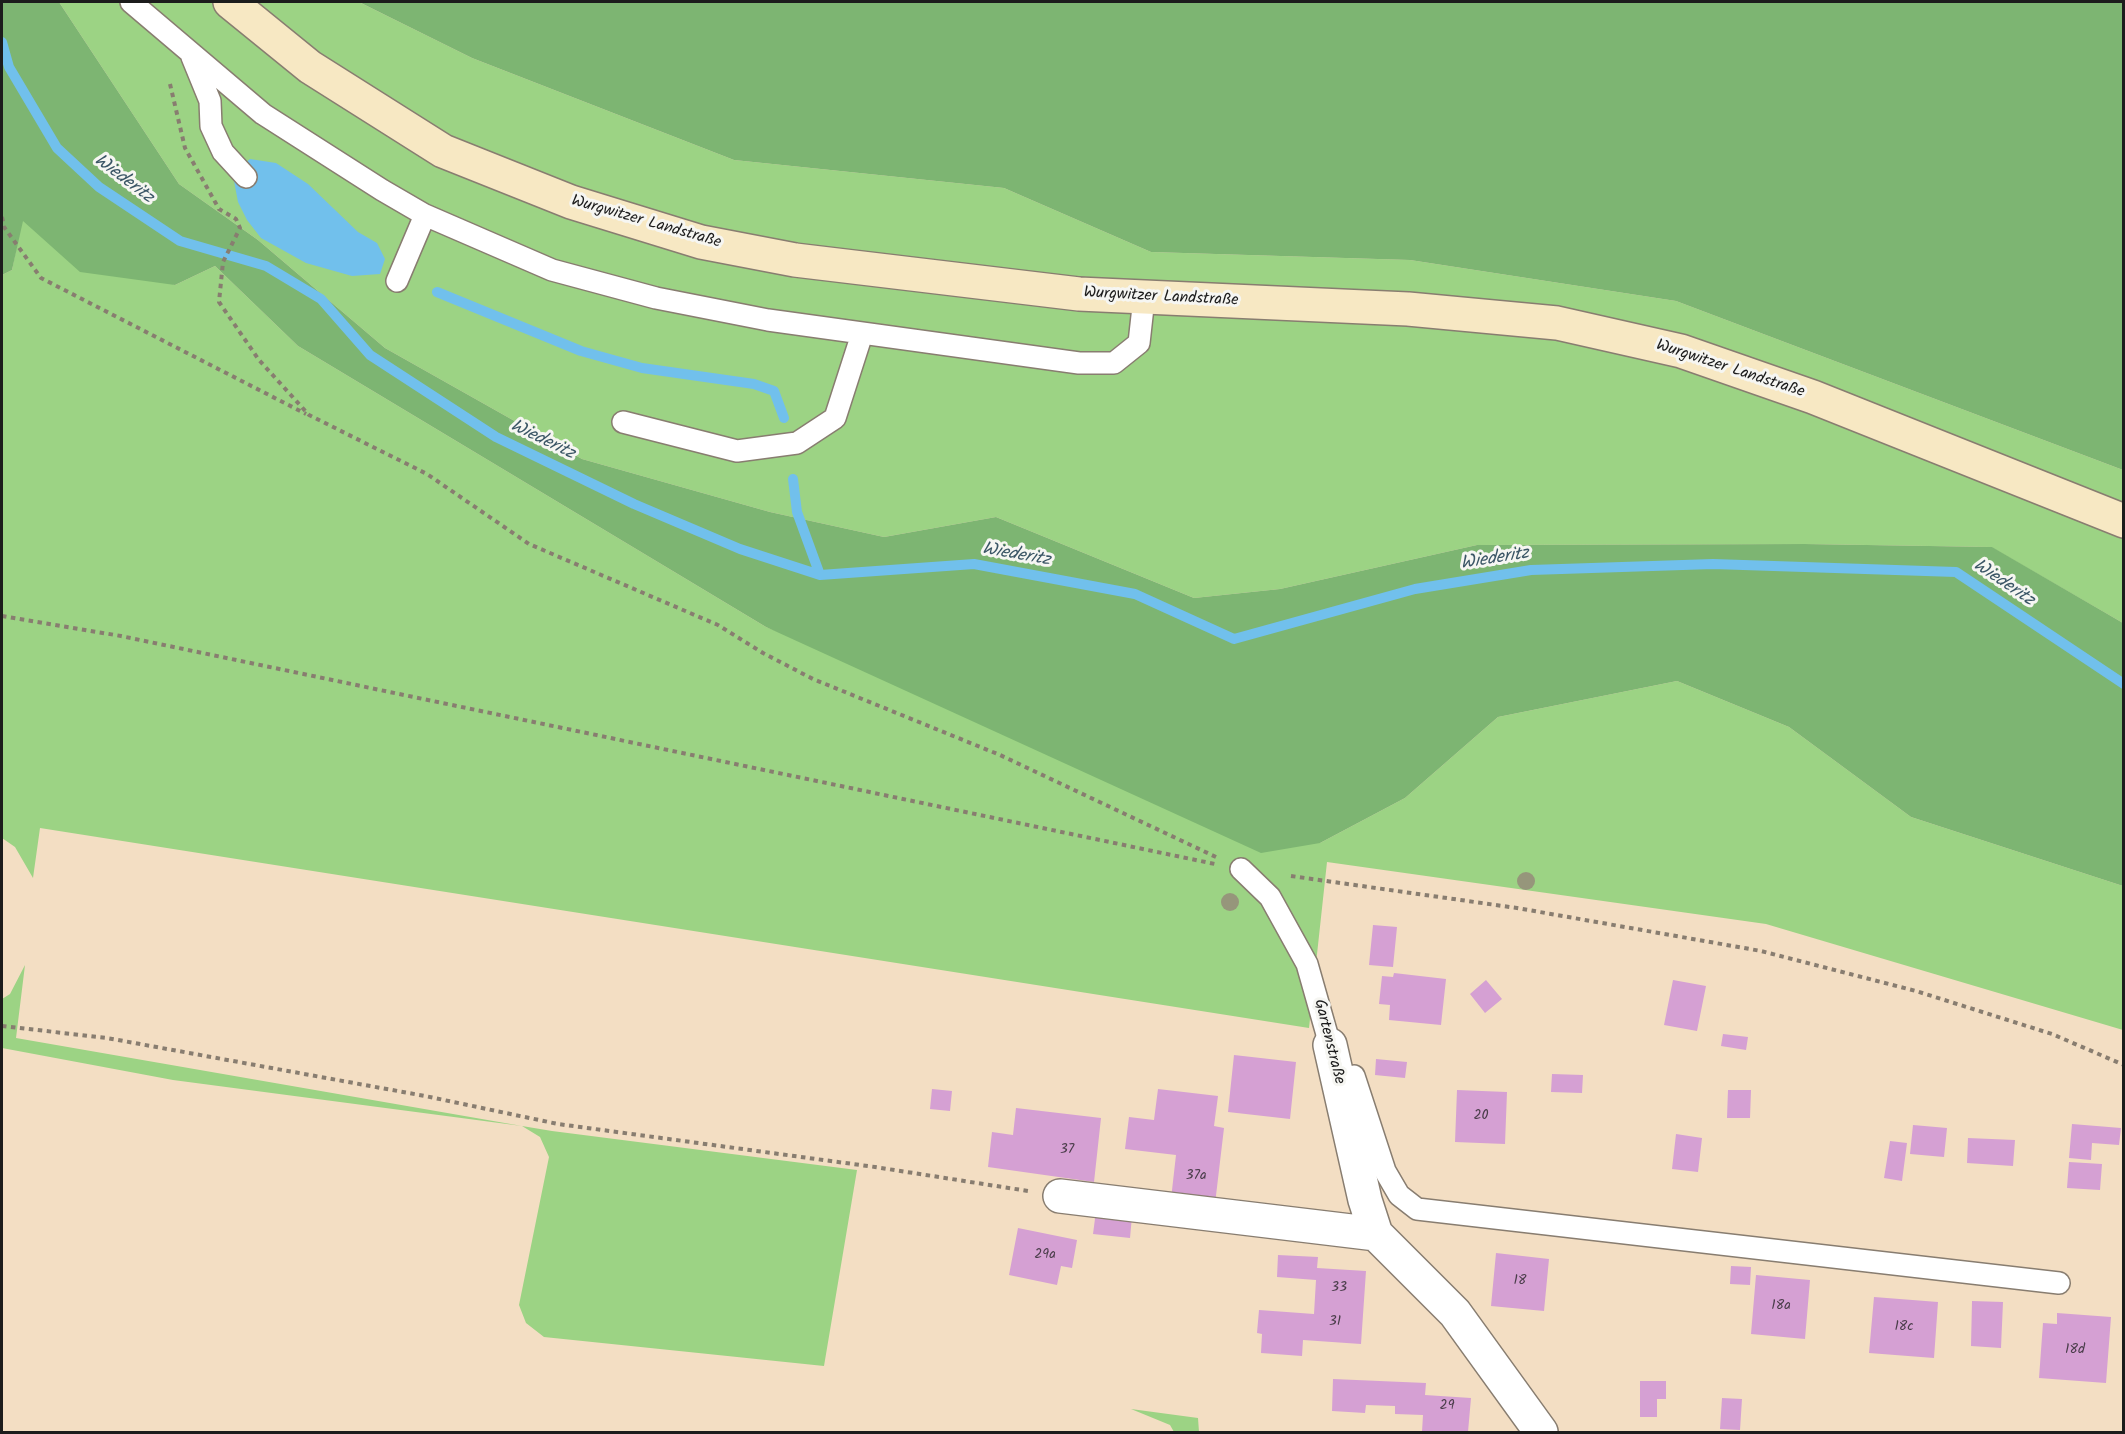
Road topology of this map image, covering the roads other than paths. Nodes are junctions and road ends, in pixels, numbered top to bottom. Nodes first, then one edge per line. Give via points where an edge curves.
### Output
1 (131, 2) edge
2 (230, 2) edge
3 (190, 53) junction
4 (246, 177) dead end
5 (425, 215) junction
6 (397, 281) dead end
7 (1144, 298) junction
8 (862, 334) junction
9 (623, 422) dead end
10 (2124, 521) edge
11 (1240, 869) road end
12 (1330, 1045) joint
13 (1354, 1076) dead end
14 (1060, 1196) road end
15 (1376, 1234) junction
16 (2059, 1283) dead end
17 (1541, 1432) edge

1 - 3 lane
2 - 7 main road, Wurgwitzer Landstraße via 310,67 443,151 571,202 701,242 795,260 1079,294
3 - 4 lane via 210,101 211,126 224,152
3 - 5 lane via 263,114
5 - 6 lane
5 - 8 lane via 552,270 656,298
7 - 8 lane via 1138,343 1114,363 1079,363
7 - 10 main road, Wurgwitzer Landstraße via 1408,309 1557,323 1681,351 1813,397
8 - 9 lane via 835,418 797,443 737,451
11 - 12 lane, Gartenstraße via 1270,897 1307,964
12 - 15 street, Gartenstraße
13 - 16 lane via 1385,1171 1399,1195 1418,1209
14 - 15 street
15 - 17 street, Gartenstraße via 1455,1313

